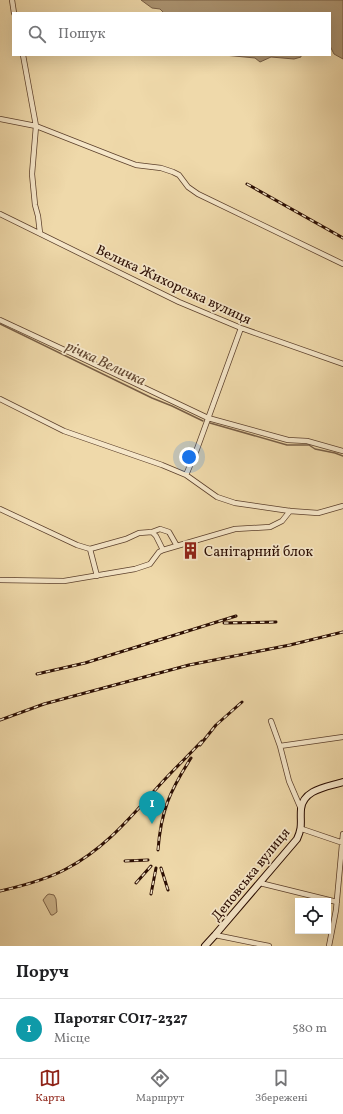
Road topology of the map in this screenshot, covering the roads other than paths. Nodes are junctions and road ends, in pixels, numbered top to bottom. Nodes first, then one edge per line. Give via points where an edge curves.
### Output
1 (12, 0) edge
2 (14, 12) edge
3 (23, 56) edge
4 (0, 119) edge
5 (36, 126) junction
6 (0, 214) edge
7 (40, 232) junction
8 (343, 264) edge
9 (0, 320) edge
10 (241, 328) junction
11 (343, 364) edge
12 (0, 399) edge
13 (208, 418) junction
14 (343, 451) edge
15 (186, 475) junction
16 (343, 506) edge
17 (0, 509) edge
18 (290, 511) junction
19 (152, 532) junction
20 (177, 546) junction
21 (90, 549) junction
22 (163, 550) junction
23 (97, 576) junction
24 (0, 580) edge
25 (271, 721) dead end
26 (343, 737) edge
27 (280, 746) junction
28 (343, 782) edge
29 (301, 809) junction
30 (302, 829) junction
31 (343, 834) edge
32 (342, 842) edge
33 (260, 883) junction
34 (337, 902) junction
35 (215, 935) junction
36 (205, 946) edge
37 (269, 946) edge
38 (329, 946) edge

1 - 2 street
3 - 5 street
4 - 5 street
5 - 7 street via 32,174
5 - 8 street via 115,157 173,172 198,194
6 - 7 street, Велика Жихорська вулиця
7 - 10 street, Велика Жихорська вулиця via 179,302
9 - 13 street
10 - 11 street, Велика Жихорська вулиця
10 - 13 street
12 - 15 street via 64,430
13 - 14 street via 288,440 307,441
13 - 15 street
15 - 18 street via 217,497 235,503
16 - 18 street via 318,513
17 - 21 street
18 - 20 street via 282,521 270,527 235,529
19 - 20 street via 160,529 169,532
19 - 21 street via 139,533
19 - 22 street
20 - 22 street
21 - 23 street
22 - 23 street via 150,564 143,567
23 - 24 street via 64,581
25 - 27 street, Деповська вулиця
26 - 27 street
27 - 29 street, Деповська вулиця via 289,781
28 - 29 main road via 314,791 302,802
29 - 30 main road, Деповська вулиця
30 - 32 street
30 - 33 main road, Деповська вулиця via 297,839
31 - 32 street
32 - 34 street
33 - 34 street
33 - 35 main road, Деповська вулиця
34 - 38 street
35 - 36 main road, Деповська вулиця
35 - 37 street

